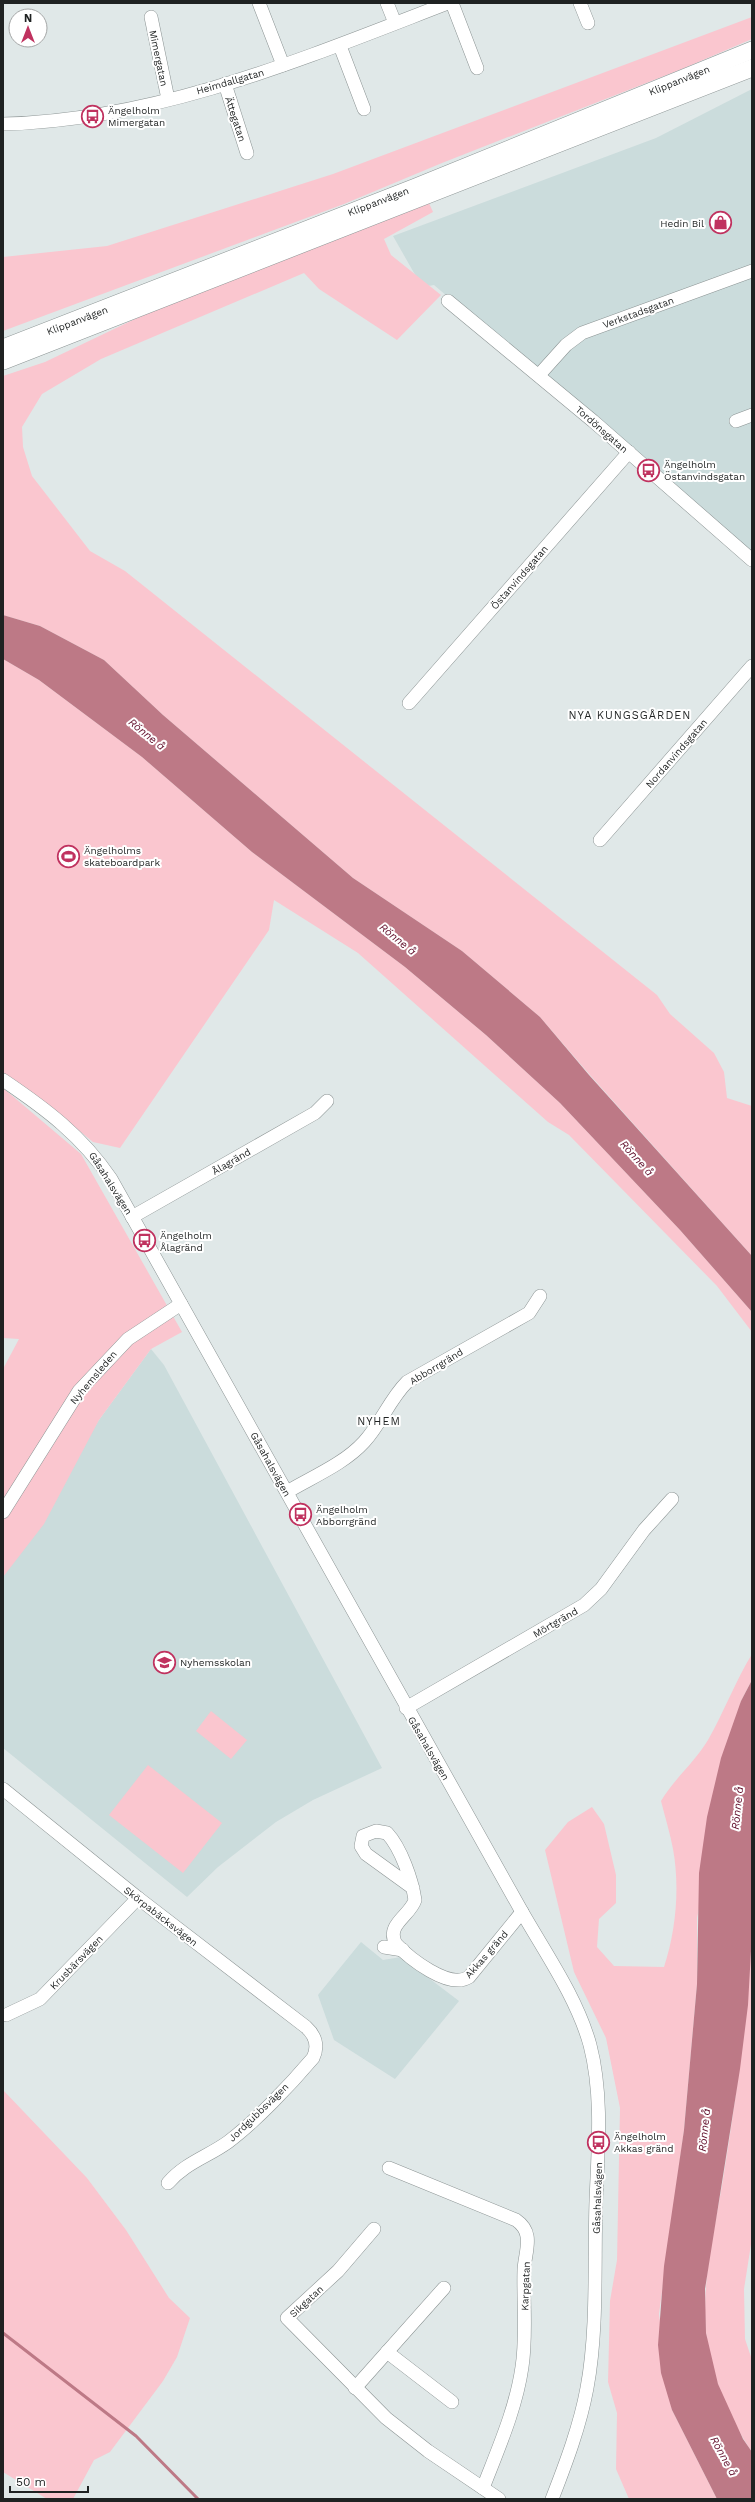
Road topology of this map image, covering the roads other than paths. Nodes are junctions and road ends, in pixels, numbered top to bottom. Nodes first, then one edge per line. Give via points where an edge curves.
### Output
1 (259, 3) edge
2 (387, 3) edge
3 (448, 3) edge
4 (452, 3) edge
5 (580, 3) edge
6 (150, 17) dead end
7 (395, 23) junction
8 (588, 23) dead end
9 (340, 46) junction
10 (752, 50) edge
11 (283, 65) junction
12 (477, 68) dead end
13 (752, 68) edge
14 (225, 84) junction
15 (168, 99) junction
16 (364, 109) dead end
17 (3, 124) edge
18 (247, 153) dead end
19 (752, 271) edge
20 (448, 301) dead end
21 (3, 348) edge
22 (3, 361) edge
23 (539, 375) junction
24 (752, 415) edge
25 (736, 421) dead end
26 (629, 452) junction
27 (752, 560) edge
28 (752, 666) edge
29 (409, 703) dead end
30 (600, 840) dead end
31 (3, 1080) edge
32 (327, 1102) dead end
33 (132, 1217) junction
34 (540, 1296) dead end
35 (181, 1304) junction
36 (287, 1492) junction
37 (672, 1499) dead end
38 (3, 1512) edge
39 (406, 1708) junction
40 (3, 1789) edge
41 (413, 1888) junction
42 (138, 1898) junction
43 (522, 1912) junction
44 (384, 1947) dead end
45 (403, 1950) junction
46 (6, 2015) dead end
47 (316, 2043) joint
48 (389, 2168) dead end
49 (168, 2183) dead end
50 (374, 2229) dead end
51 (444, 2288) dead end
52 (387, 2352) junction
53 (355, 2388) junction
54 (452, 2402) dead end
55 (483, 2488) junction
56 (499, 2499) edge
57 (552, 2499) edge

1 - 11 street
2 - 7 street
3 - 7 street, Heimdallgatan
4 - 12 street
5 - 8 street
6 - 15 street, Mimergatan
7 - 9 street, Heimdallgatan
9 - 11 street, Heimdallgatan
9 - 16 street
10 - 21 main road, Klippanvägen via 416,187
11 - 14 street, Heimdallgatan
13 - 22 main road, Klippanvägen
14 - 15 street, Heimdallgatan
14 - 18 street, Ättegatan
15 - 17 street, Heimdallgatan via 73,119
19 - 23 street, Verkstadsgatan via 582,333 566,345
20 - 23 street, Tordönsgatan
23 - 26 street, Tordönsgatan
24 - 25 street
26 - 27 street, Tordönsgatan
26 - 29 street, Östanvindsgatan
28 - 30 street, Nordanvindsgatan
31 - 33 street, Gåsahalsvägen via 82,1140 108,1174
32 - 33 street, Ålagränd via 315,1113
33 - 35 street, Gåsahalsvägen
34 - 36 street, Abborrgränd via 529,1313 407,1382 358,1448
35 - 36 street, Gåsahalsvägen
35 - 38 street, Nyhemsleden via 128,1339 79,1390
36 - 39 street, Gåsahalsvägen
37 - 39 street, Mörtgränd via 644,1530 601,1588 584,1605
39 - 43 street, Gåsahalsvägen
40 - 42 street, Skörpabäcksvägen
41 - 41 street, Akkas gränd via 408,1872 388,1834 378,1830 363,1836 361,1846 366,1854
41 - 45 street, Akkas gränd via 414,1903 393,1932 394,1940
42 - 46 street, Krusbärsvägen via 40,1999
42 - 47 street, Skörpabäcksvägen via 306,2027
43 - 45 street, Akkas gränd via 462,1981 444,1979
43 - 57 street, Gåsahalsvägen via 585,2031 593,2058 598,2108 589,2374 579,2424
44 - 45 street, Akkas gränd
47 - 49 street, Jordgubbsvägen via 313,2058 246,2127 217,2149 181,2168
48 - 55 street, Karpgatan via 516,2220 526,2231 528,2243 524,2268 522,2366 516,2396
50 - 53 street, Sikgatan via 338,2272 287,2318
51 - 52 street
52 - 53 street
52 - 54 street
53 - 55 street, Sikgatan via 407,2434
55 - 56 street, Sikgatan

